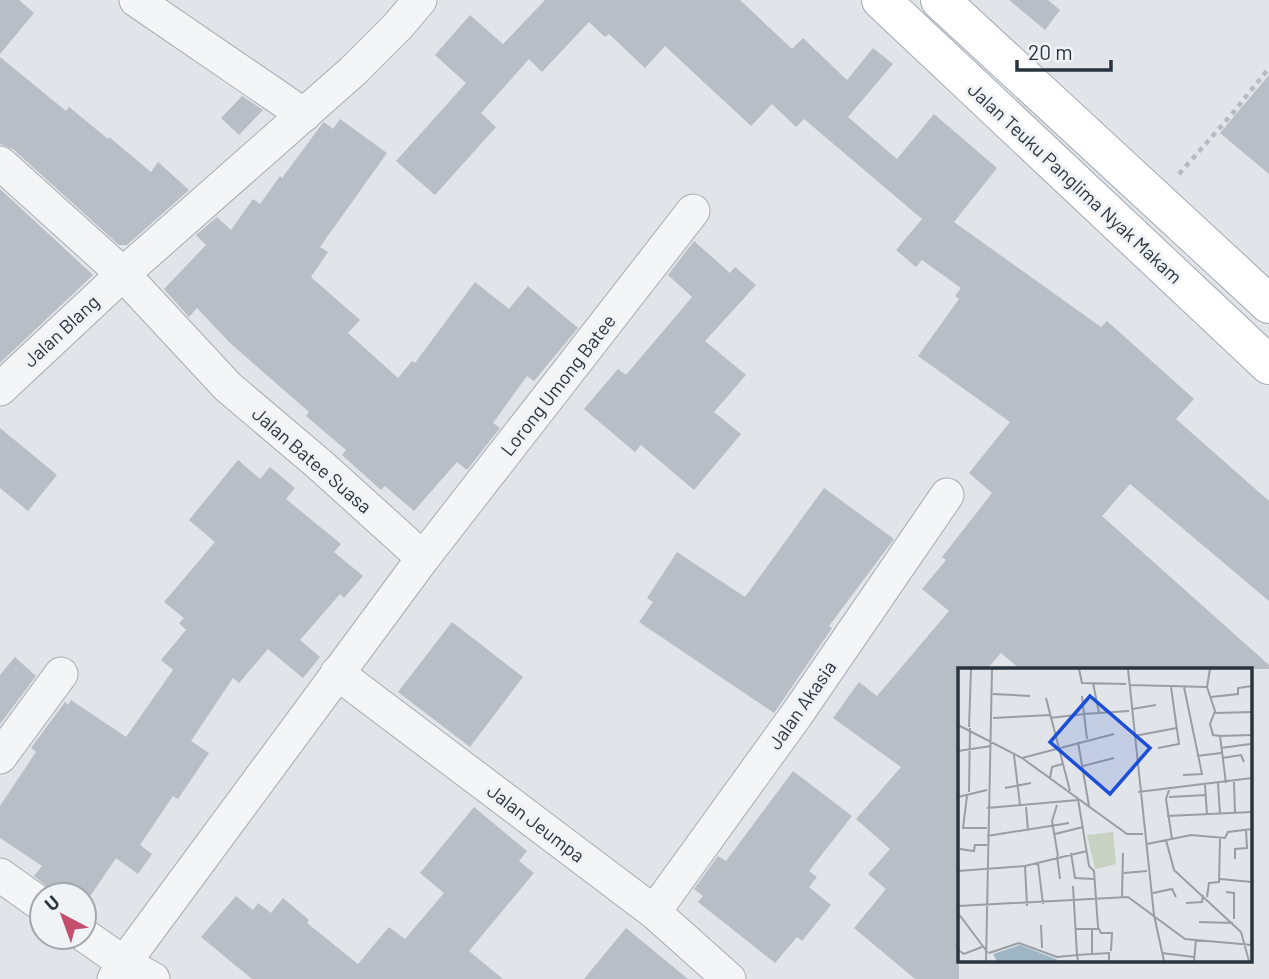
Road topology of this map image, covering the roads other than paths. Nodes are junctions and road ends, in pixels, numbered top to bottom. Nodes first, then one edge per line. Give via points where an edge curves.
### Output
1 (136, 0) edge
2 (419, 0) edge
3 (881, 0) edge
4 (955, 5) edge
5 (304, 115) junction
6 (0, 163) edge
7 (693, 211) dead end
8 (123, 274) junction
9 (1269, 304) edge
10 (1269, 365) edge
11 (0, 389) edge
12 (947, 495) dead end
13 (423, 558) junction
14 (337, 673) junction
15 (61, 674) dead end
16 (0, 757) edge
17 (0, 875) edge
18 (28, 895) edge
19 (654, 912) junction
20 (98, 949) edge
21 (119, 971) edge
22 (153, 979) edge
23 (729, 979) edge

1 - 5 street
2 - 5 street via 353,71
3 - 10 main road, Jalan Teuku Panglima Nyak Makam
4 - 9 main road
5 - 8 street
6 - 8 street, Jalan Batee Suasa
7 - 13 street, Lorong Umong Batee
8 - 11 street, Jalan Blang
8 - 13 street, Jalan Batee Suasa via 228,387
12 - 19 street, Jalan Akasia
13 - 14 street
14 - 19 street, Jalan Jeumpa
14 - 21 street
15 - 16 street
17 - 18 street
19 - 23 street, Jalan Jeumpa
20 - 21 street
21 - 22 street

